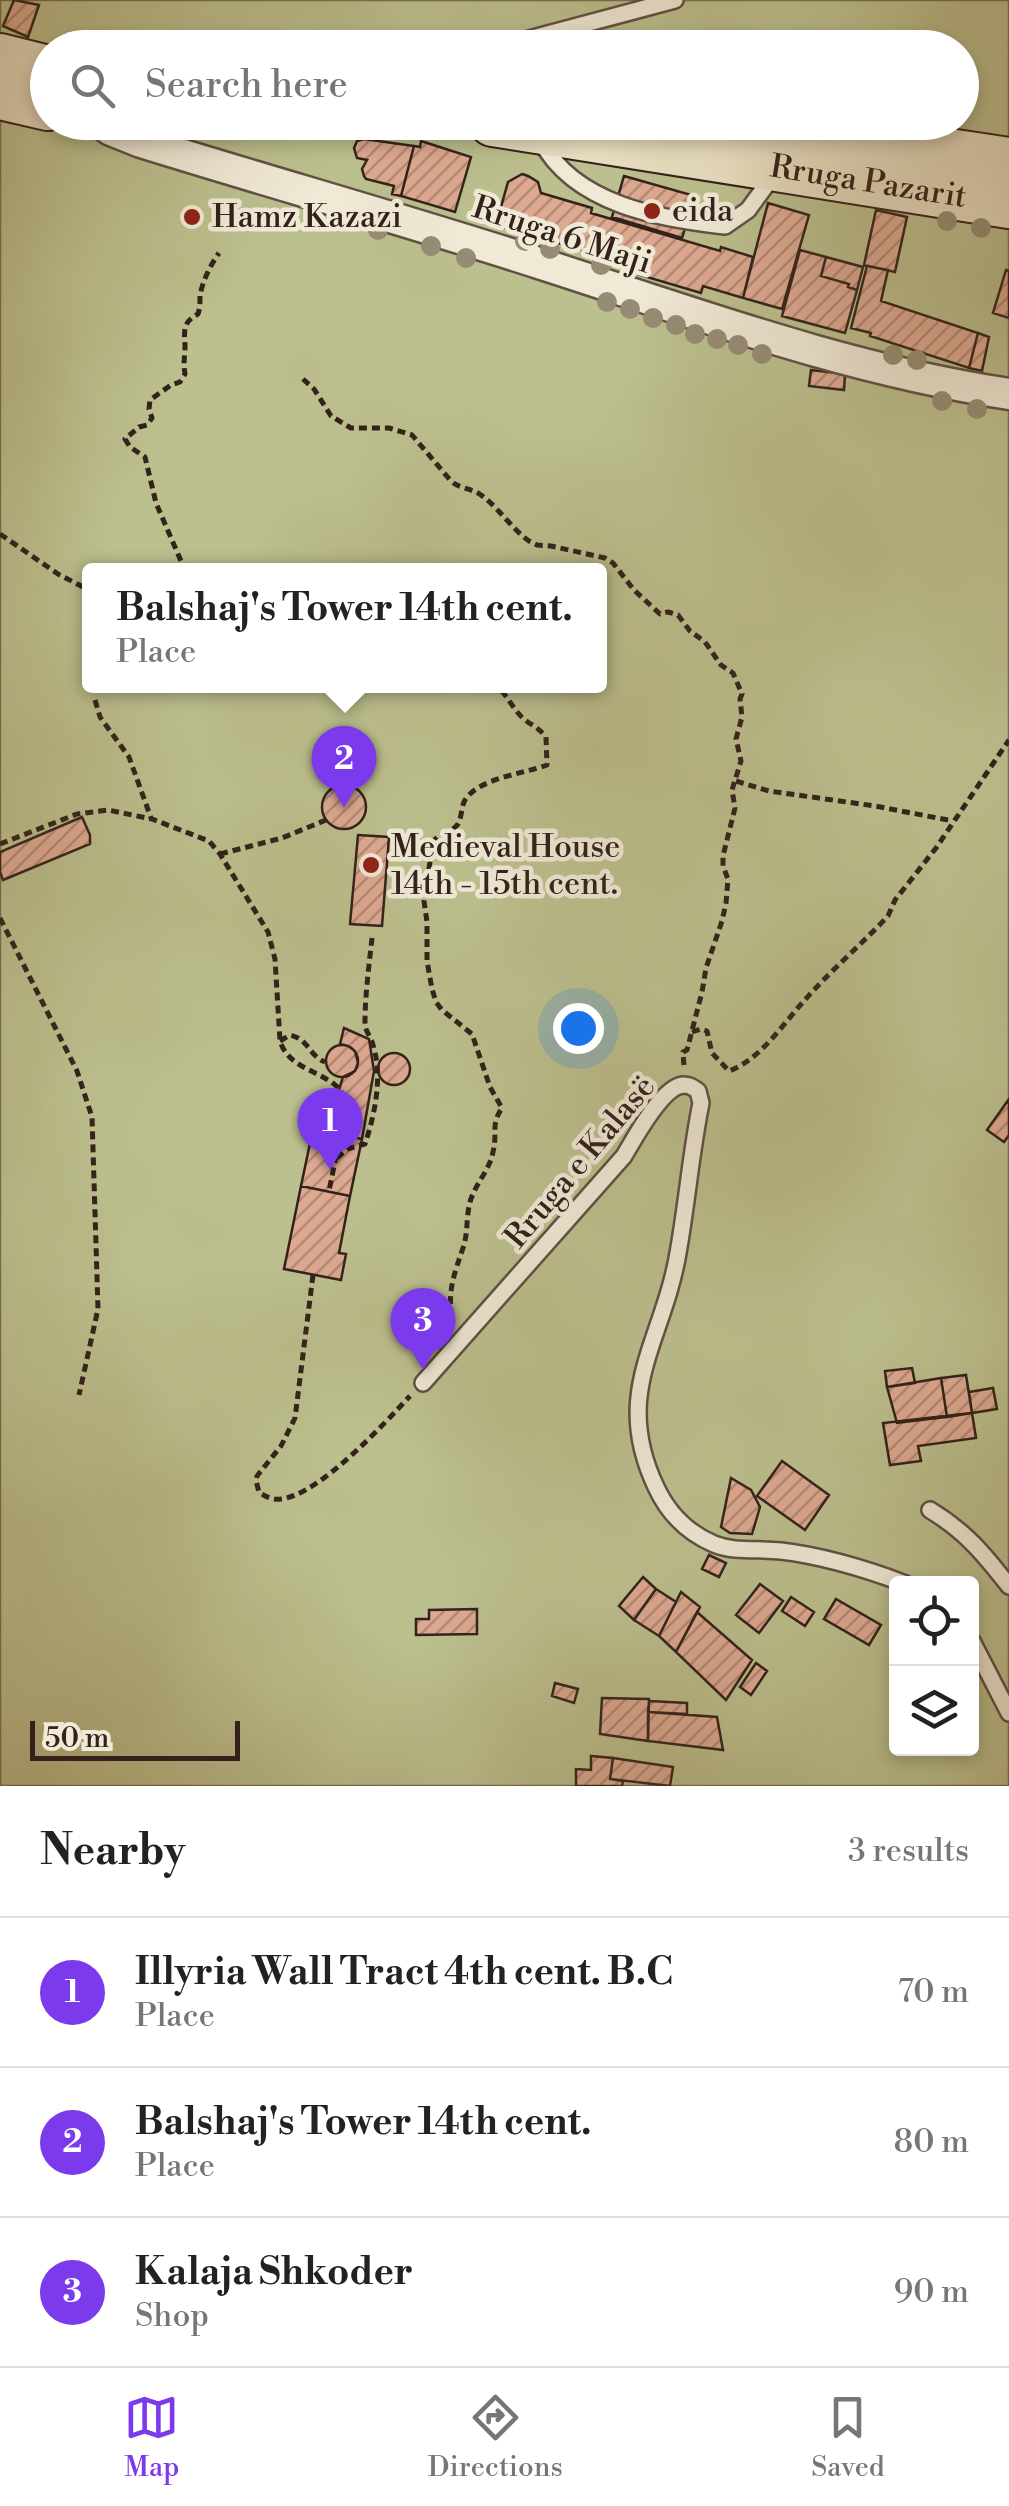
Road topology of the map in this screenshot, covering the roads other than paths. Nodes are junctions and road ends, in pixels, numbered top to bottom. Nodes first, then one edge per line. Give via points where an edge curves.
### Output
1 (675, 0) edge
2 (562, 30) edge
3 (0, 58) edge
4 (30, 66) edge
5 (0, 95) edge
6 (30, 102) edge
7 (135, 140) edge
8 (532, 140) edge
9 (602, 140) edge
10 (863, 140) edge
11 (1009, 162) edge
12 (778, 168) junction
13 (1009, 204) edge
14 (1009, 394) edge
15 (423, 1383) road end
16 (930, 1510) dead end
17 (889, 1579) edge
18 (1009, 1586) edge
19 (979, 1655) edge
20 (1009, 1713) edge

1 - 2 lane
3 - 4 main road
5 - 6 main road
7 - 14 street, Rruga 6 Maji via 798,348
8 - 12 lane via 596,194 687,222 725,226 748,210
9 - 12 main road, Rruga Pazarit
10 - 11 main road, Rruga Pazarit
12 - 13 main road, Rruga Pazarit
15 - 17 lane, Rruga e Kalasë via 624,1156 647,1116 674,1088 686,1085 698,1091 700,1103 678,1255 637,1406 649,1472 664,1504 710,1543 827,1559
16 - 18 lane via 968,1536
19 - 20 lane

